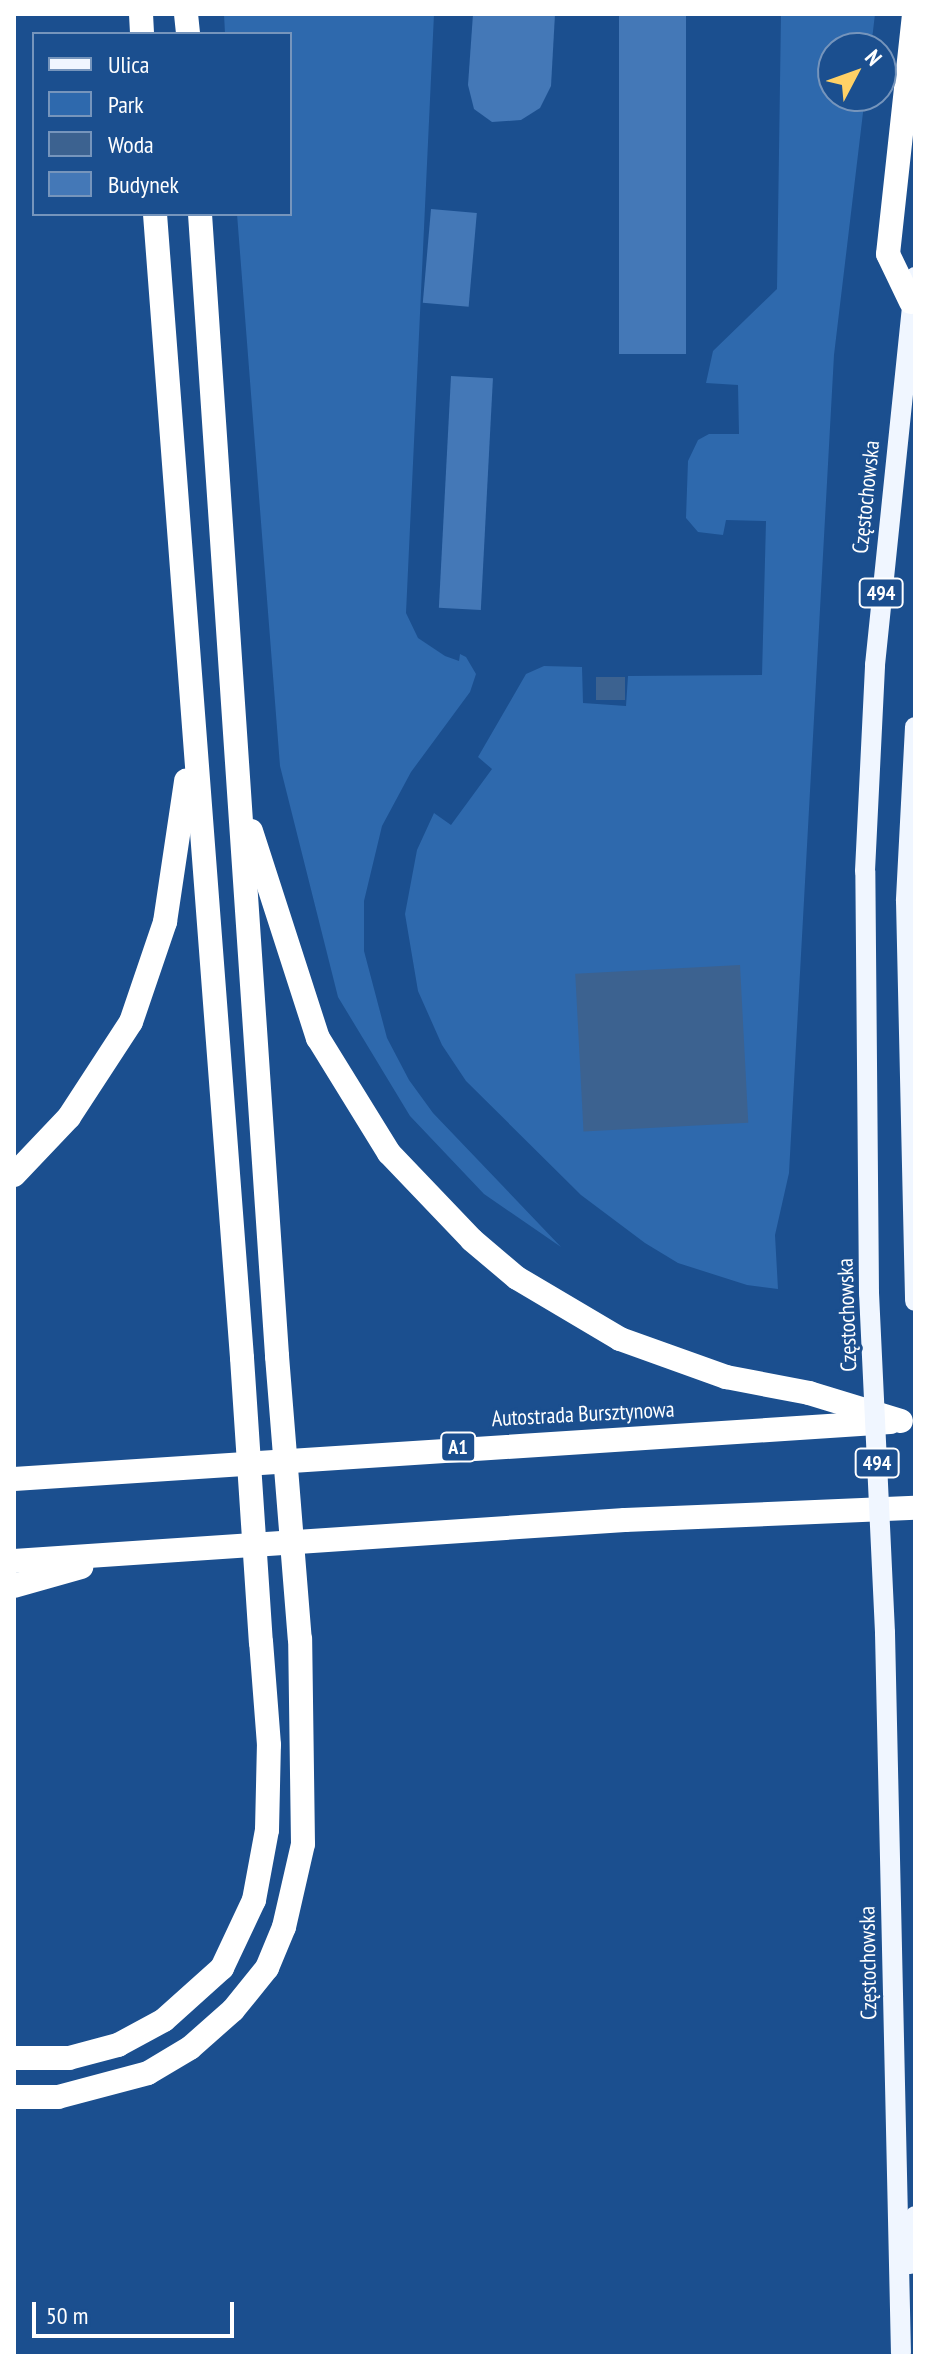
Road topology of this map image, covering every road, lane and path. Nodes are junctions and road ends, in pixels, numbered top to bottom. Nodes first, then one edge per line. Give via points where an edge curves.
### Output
1 (914, 14) edge
2 (155, 216) edge
3 (200, 216) edge
4 (912, 299) edge
5 (915, 727) edge
6 (191, 735) junction
7 (238, 786) junction
8 (14, 1175) edge
9 (915, 1293) edge
10 (915, 1301) edge
11 (908, 1421) edge
12 (14, 1479) edge
13 (915, 1508) edge
14 (129, 1553) junction
15 (14, 1561) edge
16 (14, 1586) edge
17 (14, 2058) edge
18 (14, 2097) edge
19 (915, 2216) edge
20 (901, 2355) edge

1 - 4 highway via 888,254
2 - 6 highway
3 - 7 highway
4 - 20 main road, Częstochowska / 494, bridge via 875,665 866,855 869,1293 885,1633
5 - 9 main road via 906,901
6 - 8 highway via 177,863 156,955 131,1022 69,1117
6 - 17 highway, bridge via 211,911 269,1745 267,1830 254,1900 222,1968 164,2020 118,2045 69,2058
7 - 11 highway via 280,932 318,1038 389,1153 441,1211 517,1278 620,1339 726,1377
7 - 18 highway, bridge via 300,1639 303,1844 284,1927 267,1968 233,2010 190,2048 148,2073 58,2097
9 - 10 main road
11 - 12 highway, Autostrada Bursztynowa / A1
13 - 14 highway via 625,1520
14 - 15 highway
14 - 16 highway
19 - 20 main road, Częstochowska / 494

